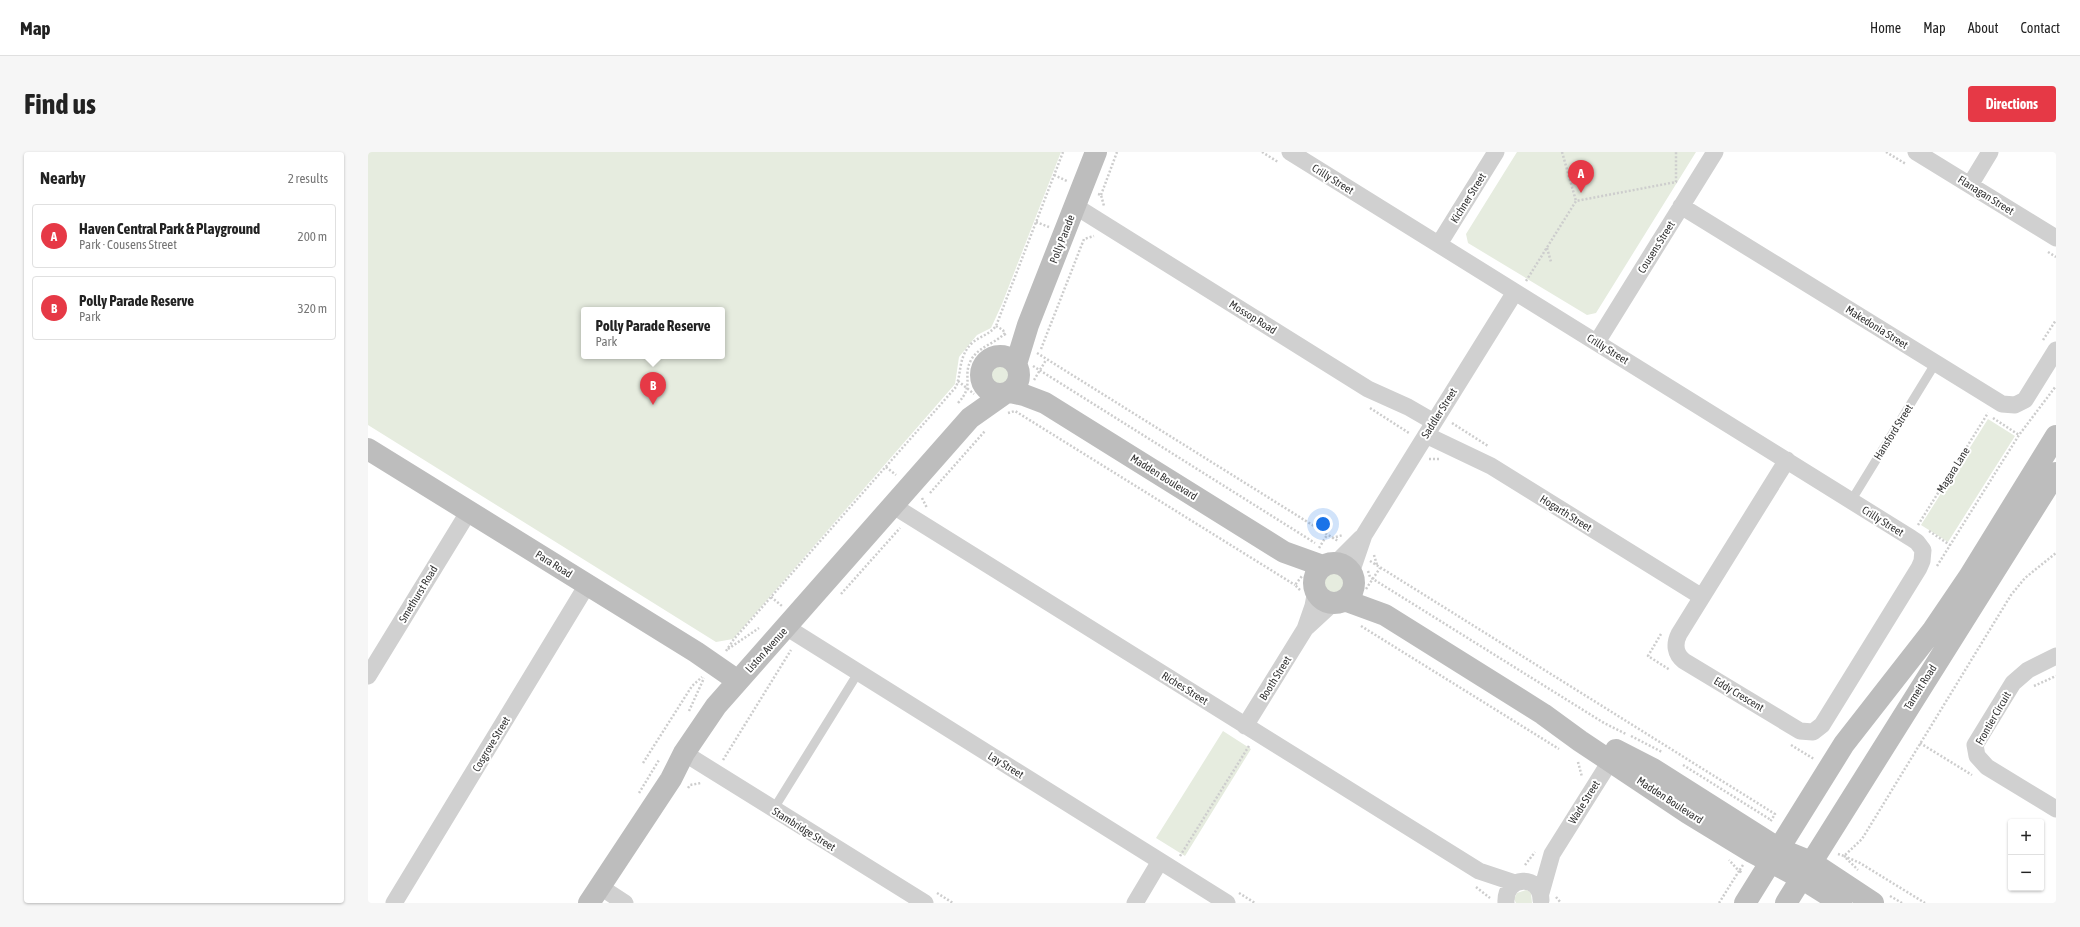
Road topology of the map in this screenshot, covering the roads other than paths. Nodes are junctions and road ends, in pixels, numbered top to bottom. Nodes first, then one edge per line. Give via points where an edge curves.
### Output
1 (1096, 152) edge
2 (1290, 152) edge
3 (1496, 152) edge
4 (1715, 152) edge
5 (1916, 152) edge
6 (1990, 152) edge
7 (1970, 185) junction
8 (1075, 206) junction
9 (1681, 206) junction
10 (2056, 238) edge
11 (1439, 244) junction
12 (1521, 286) junction
13 (1017, 327) junction
14 (1597, 342) junction
15 (2056, 350) edge
16 (994, 357) junction
17 (1936, 364) junction
18 (982, 383) junction
19 (1014, 384) junction
20 (972, 416) junction
21 (1423, 430) junction
22 (2056, 436) edge
23 (368, 449) edge
24 (2056, 449) edge
25 (1787, 460) junction
26 (2056, 472) edge
27 (1851, 500) junction
28 (469, 511) junction
29 (902, 520) junction
30 (2004, 520) junction
31 (1923, 550) joint
32 (1333, 575) junction
33 (587, 585) junction
34 (1702, 597) junction
35 (781, 619) junction
36 (2056, 656) edge
37 (858, 673) junction
38 (368, 676) edge
39 (738, 681) junction
40 (1244, 734) junction
41 (684, 753) junction
42 (1609, 762) junction
43 (773, 810) junction
44 (2056, 810) edge
45 (1552, 854) junction
46 (1774, 856) junction
47 (1167, 857) junction
48 (1811, 862) junction
49 (1475, 877) junction
50 (1520, 882) junction
51 (594, 895) edge
52 (1232, 897) edge
53 (1542, 900) edge
54 (1501, 901) edge
55 (394, 903) edge
56 (625, 903) edge
57 (925, 903) edge
58 (1135, 903) edge
59 (1745, 903) edge
60 (1786, 903) edge
61 (1841, 903) edge
62 (1873, 903) edge

1 - 8 street, Polly Parade
2 - 11 street, Crilly Street
3 - 11 street, Kichner Street
4 - 9 street, Cousens Street
5 - 7 street, Flanagan Street
6 - 7 street
7 - 10 street, Flanagan Street
8 - 13 street, Polly Parade
8 - 21 street, Mossop Road via 1368,389 1408,407
9 - 14 street, Cousens Street
9 - 17 street, Makedonia Street
11 - 12 street, Crilly Street
12 - 14 street, Crilly Street
12 - 21 street, Saddler Street
13 - 16 street, Polly Parade via 1013,341
13 - 19 street, Polly Parade
14 - 25 street, Crilly Street
15 - 17 street, Makedonia Street via 2025,400 2009,406 1992,408
16 - 18 street via 988,360 981,370
16 - 19 street via 1006,357
17 - 27 lane, Hansford Street
18 - 19 street via 991,393
18 - 20 street, Liston Avenue
19 - 20 street, Liston Avenue
19 - 32 street, Madden Boulevard via 1024,395 1045,403 1284,552
20 - 29 street, Liston Avenue via 908,484
21 - 32 street, Saddler Street via 1364,535
21 - 34 street, Hogarth Street via 1492,466
22 - 30 street
23 - 28 street, Para Road
24 - 30 street
25 - 27 street, Crilly Street
25 - 34 street, Eddy Crescent
26 - 48 street, Tarneit Road
27 - 31 street, Crilly Street via 1917,542
28 - 33 street, Para Road
28 - 38 street, Smethurst Road
29 - 35 street, Liston Avenue
29 - 40 street, Riches Street
30 - 46 street via 1933,630 1844,744
31 - 34 street, Eddy Crescent via 1919,568 1822,725 1813,732 1800,731 1678,655 1675,645 1677,638
32 - 40 street, Booth Street
32 - 42 street, Madden Boulevard via 1385,615 1544,714
33 - 39 street, Para Road
33 - 55 street, Cosgrove Street
35 - 37 street, Lay Street
35 - 39 street, Liston Avenue
36 - 44 street, Frontier Circuit via 2028,670 2013,683 1980,735 1975,751 1987,767
37 - 43 lane
37 - 47 street, Lay Street
39 - 41 street, Liston Avenue via 716,706
40 - 49 street, Riches Street
41 - 43 street, Stambridge Street
41 - 51 street, Liston Avenue via 671,779
42 - 45 street, Wade Street
42 - 46 street, Madden Boulevard via 1688,813
43 - 57 street, Stambridge Street
45 - 50 street, Wade Street
45 - 53 street, Wade Street
46 - 48 street, Madden Boulevard
46 - 59 street
47 - 52 street, Lay Street
47 - 58 street
48 - 60 street, Tarneit Road
48 - 61 street
48 - 62 street
49 - 50 street, Riches Street
49 - 54 street, Riches Street
50 - 53 street, Riches Street via 1534,885
50 - 54 street, Wade Street via 1507,892
51 - 56 street

